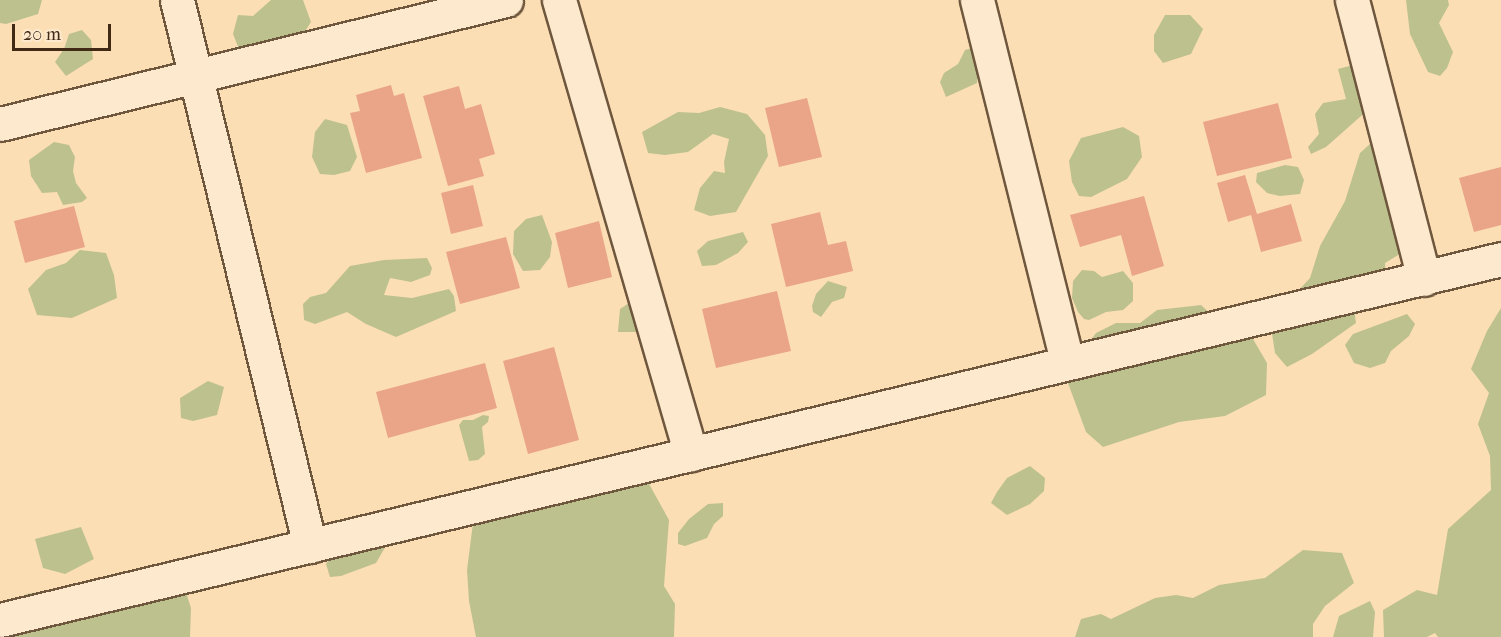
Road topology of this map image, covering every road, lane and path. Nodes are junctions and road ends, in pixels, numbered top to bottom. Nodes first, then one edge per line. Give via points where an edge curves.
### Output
1 (177, 0) edge
2 (506, 0) edge
3 (559, 0) edge
4 (977, 0) edge
5 (1352, 0) edge
6 (195, 77) junction
7 (0, 124) edge
8 (1501, 259) edge
9 (1424, 279) junction
10 (1067, 362) junction
11 (691, 454) junction
12 (310, 546) junction
13 (0, 620) edge

1 - 6 street
2 - 6 street
3 - 11 street
4 - 10 street
5 - 9 street
6 - 7 street
6 - 12 street
8 - 9 street
9 - 10 street
10 - 11 street
11 - 12 street
12 - 13 street

